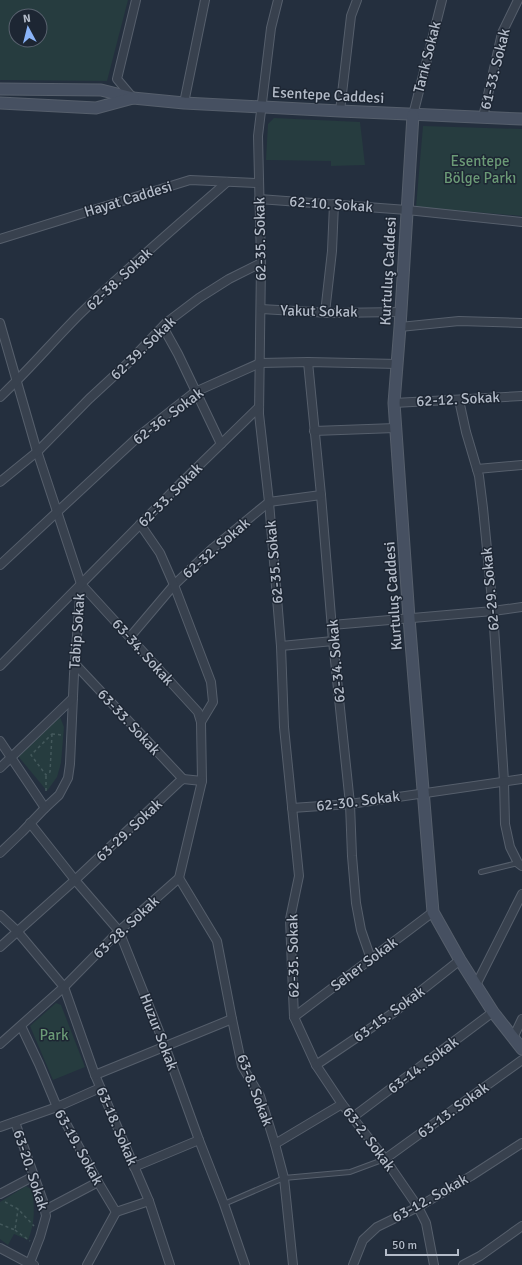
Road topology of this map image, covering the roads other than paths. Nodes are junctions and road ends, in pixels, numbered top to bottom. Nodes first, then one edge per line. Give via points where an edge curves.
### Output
1 (136, 0) edge
2 (205, 0) edge
3 (278, 0) edge
4 (357, 0) edge
5 (442, 0) edge
6 (518, 0) edge
7 (0, 89) edge
8 (133, 98) junction
9 (0, 103) edge
10 (184, 103) junction
11 (261, 107) junction
12 (340, 112) junction
13 (413, 114) junction
14 (483, 117) junction
15 (522, 119) edge
16 (227, 182) junction
17 (258, 183) junction
18 (259, 199) junction
19 (334, 204) junction
20 (407, 210) junction
21 (522, 222) edge
22 (0, 239) edge
23 (261, 263) junction
24 (261, 309) junction
25 (401, 312) junction
26 (325, 313) junction
27 (0, 323) edge
28 (522, 323) edge
29 (163, 327) junction
30 (400, 327) junction
31 (308, 362) junction
32 (260, 363) junction
33 (398, 364) junction
34 (16, 382) junction
35 (195, 392) junction
36 (522, 396) edge
37 (0, 397) edge
38 (460, 400) junction
39 (394, 403) junction
40 (259, 407) junction
41 (395, 428) junction
42 (314, 431) junction
43 (221, 444) junction
44 (38, 451) junction
45 (522, 465) edge
46 (477, 469) junction
47 (0, 482) edge
48 (322, 495) junction
49 (269, 502) junction
50 (57, 512) junction
51 (140, 524) junction
52 (0, 565) edge
53 (81, 584) junction
54 (174, 585) junction
55 (522, 607) edge
56 (493, 611) junction
57 (409, 618) junction
58 (332, 625) junction
59 (130, 637) junction
60 (333, 641) junction
61 (281, 646) junction
62 (75, 664) junction
63 (0, 666) edge
64 (73, 698) junction
65 (201, 722) junction
66 (0, 741) edge
67 (11, 758) junction
68 (0, 768) edge
69 (183, 779) junction
70 (522, 779) edge
71 (202, 781) junction
72 (504, 781) junction
73 (424, 793) junction
74 (350, 804) junction
75 (45, 808) junction
76 (292, 808) junction
77 (30, 823) junction
78 (0, 853) edge
79 (520, 864) edge
80 (481, 872) dead end
81 (179, 878) junction
82 (76, 880) junction
83 (522, 894) edge
84 (434, 912) junction
85 (0, 915) edge
86 (17, 931) junction
87 (119, 931) junction
88 (0, 947) edge
89 (371, 959) junction
90 (460, 960) junction
91 (476, 986) junction
92 (64, 987) junction
93 (493, 1012) junction
94 (294, 1016) junction
95 (232, 1019) junction
96 (522, 1019) edge
97 (21, 1026) junction
98 (513, 1038) junction
99 (0, 1044) edge
100 (166, 1046) junction
101 (522, 1049) edge
102 (522, 1060) edge
103 (316, 1065) junction
104 (95, 1075) junction
105 (100, 1088) junction
106 (342, 1104) junction
107 (57, 1107) junction
108 (353, 1117) junction
109 (15, 1122) junction
110 (0, 1127) edge
111 (198, 1140) junction
112 (522, 1143) edge
113 (275, 1144) junction
114 (385, 1159) junction
115 (134, 1167) junction
116 (34, 1176) junction
117 (284, 1178) junction
118 (98, 1182) junction
119 (0, 1194) edge
120 (149, 1201) junction
121 (224, 1204) junction
122 (418, 1207) junction
123 (45, 1210) junction
124 (116, 1212) junction
125 (522, 1226) edge
126 (0, 1248) edge
127 (31, 1265) edge
128 (87, 1265) edge
129 (170, 1265) edge
130 (245, 1265) edge
131 (293, 1265) edge
132 (353, 1265) edge
133 (434, 1265) edge
134 (463, 1265) edge

1 - 8 street via 117,79
2 - 10 street
3 - 11 street, 62-35. Sokak via 271,28
4 - 12 street via 351,16
5 - 13 street, Tarık Sokak
6 - 14 street, 61-33. Sokak via 502,33
7 - 8 street via 101,90
8 - 9 street via 96,108
8 - 10 street, Esentepe Caddesi
10 - 11 street, Esentepe Caddesi
11 - 12 street, Esentepe Caddesi
11 - 17 street, 62-35. Sokak
12 - 13 street, Esentepe Caddesi
13 - 14 street, Esentepe Caddesi
13 - 20 street, Kurtuluş Caddesi
14 - 15 street, Esentepe Caddesi
16 - 17 street, Hayat Caddesi
16 - 22 street, Hayat Caddesi via 190,180
16 - 34 street, 62-38. Sokak via 144,254 86,309
17 - 18 street, 62-35. Sokak
18 - 19 street, 62-10. Sokak
18 - 23 street, 62-35. Sokak
19 - 20 street, 62-10. Sokak
19 - 26 street
20 - 21 street, 62-10. Sokak
20 - 25 street, Kurtuluş Caddesi
23 - 24 street, 62-35. Sokak
23 - 29 street, 62-39. Sokak via 211,290
24 - 26 street, Yakut Sokak
24 - 32 street, 62-35. Sokak
25 - 26 street, Yakut Sokak
25 - 30 street, Kurtuluş Caddesi
27 - 34 street, Tabip Sokak
28 - 30 street via 459,320
29 - 35 street
29 - 44 street, 62-39. Sokak
30 - 33 street, Kurtuluş Caddesi
31 - 32 street, 62-36. Sokak
31 - 33 street, 62-36. Sokak
31 - 42 street, 62-34. Sokak
32 - 35 street, 62-36. Sokak
32 - 40 street, 62-35. Sokak
33 - 39 street, Kurtuluş Caddesi
34 - 37 street, 62-38. Sokak
34 - 44 street, Tabip Sokak
35 - 43 street
35 - 50 street, 62-36. Sokak via 139,436
36 - 38 street, 62-12. Sokak
38 - 39 street, 62-12. Sokak
38 - 46 street, 62-29. Sokak
39 - 41 street, Kurtuluş Caddesi
40 - 43 street, 62-33. Sokak
40 - 49 street, 62-35. Sokak
41 - 42 street
41 - 57 street, Kurtuluş Caddesi
42 - 48 street, 62-34. Sokak
43 - 51 street, 62-33. Sokak
44 - 47 street, 62-39. Sokak
44 - 50 street, Tabip Sokak
45 - 46 street
46 - 56 street, 62-29. Sokak
48 - 49 street
48 - 58 street, 62-34. Sokak
49 - 54 street, 62-32. Sokak via 213,548
49 - 61 street, 62-35. Sokak
50 - 52 street, 62-36. Sokak
50 - 53 street, Tabip Sokak
51 - 53 street, 62-33. Sokak
51 - 54 street via 160,553
53 - 59 street, 63-34. Sokak
53 - 62 street, Tabip Sokak
53 - 63 street, 62-33. Sokak
54 - 59 street, 62-32. Sokak
54 - 65 street via 211,682 213,702
55 - 56 street
56 - 57 street
56 - 72 street, 62-29. Sokak
57 - 58 street
57 - 73 street, Kurtuluş Caddesi
58 - 60 street, 62-34. Sokak
59 - 65 street, 63-34. Sokak via 198,712
60 - 61 street
60 - 74 street, 62-34. Sokak
61 - 76 street, 62-35. Sokak via 284,727
62 - 64 street, Tabip Sokak
62 - 69 street, 63-33. Sokak
64 - 67 street
64 - 75 street, Tabip Sokak via 68,778 59,795
65 - 71 street
66 - 67 street
67 - 68 street
67 - 75 street
69 - 71 street
69 - 82 street, 63-29. Sokak
70 - 72 street, 62-30. Sokak
71 - 81 street
72 - 73 street, 62-30. Sokak
72 - 79 street, 62-29. Sokak via 505,824 510,847
73 - 74 street, 62-30. Sokak
73 - 84 street, Kurtuluş Caddesi
74 - 76 street, 62-30. Sokak
74 - 89 street, 62-34. Sokak via 356,903 361,930
75 - 77 street, Tabip Sokak
76 - 94 street, 62-35. Sokak via 299,876 290,919
77 - 78 street, Tabip Sokak
77 - 82 street, Huzur Sokak
79 - 80 lane
81 - 87 street, 63-28. Sokak
81 - 95 street, 63-8. Sokak via 217,941
82 - 86 street, 63-29. Sokak
82 - 87 street, Huzur Sokak
83 - 91 street
84 - 89 street, Seher Sokak
84 - 90 street, Kurtuluş Caddesi
85 - 86 street
86 - 88 street, 63-29. Sokak
86 - 92 street
87 - 92 street, 63-28. Sokak
87 - 100 street, Huzur Sokak
89 - 94 street, Seher Sokak
90 - 91 street, Kurtuluş Caddesi
90 - 103 street, 63-15. Sokak via 393,1013
91 - 93 street, Kurtuluş Caddesi
92 - 97 street, 63-28. Sokak
92 - 104 street, 63-18. Sokak
93 - 98 street, Kurtuluş Caddesi
93 - 108 street, 63-14. Sokak
94 - 103 street, 63-2. Sokak
95 - 100 street
95 - 113 street, 63-8. Sokak via 242,1066 260,1096
96 - 98 street
97 - 99 street, 63-28. Sokak
97 - 107 street, 63-19. Sokak
98 - 101 street, Kurtuluş Caddesi
100 - 104 street
100 - 111 street, Huzur Sokak
102 - 114 street, 63-13. Sokak
103 - 106 street, 63-2. Sokak
104 - 105 street, 63-18. Sokak
105 - 107 street
105 - 115 street, 63-18. Sokak
106 - 108 street, 63-2. Sokak
106 - 113 street
107 - 109 street
107 - 118 street, 63-19. Sokak
108 - 114 street, 63-2. Sokak
109 - 110 street
109 - 116 street, 63-20. Sokak
111 - 115 street
111 - 121 street, Huzur Sokak
112 - 122 street, 63-12. Sokak
113 - 117 street, 63-8. Sokak
114 - 117 lane via 350,1172
114 - 122 street, 63-2. Sokak
115 - 120 street, 63-18. Sokak
116 - 119 street
116 - 123 street, 63-20. Sokak
117 - 121 lane
117 - 131 street, 63-8. Sokak
118 - 123 street
118 - 124 street, 63-19. Sokak
120 - 124 street
120 - 129 street, 63-18. Sokak
121 - 130 street, Huzur Sokak
122 - 132 street, 63-12. Sokak via 376,1227 363,1240
122 - 133 street, 63-2. Sokak via 426,1223
123 - 127 street, 63-20. Sokak via 46,1216
124 - 128 street
125 - 134 street
126 - 127 street

